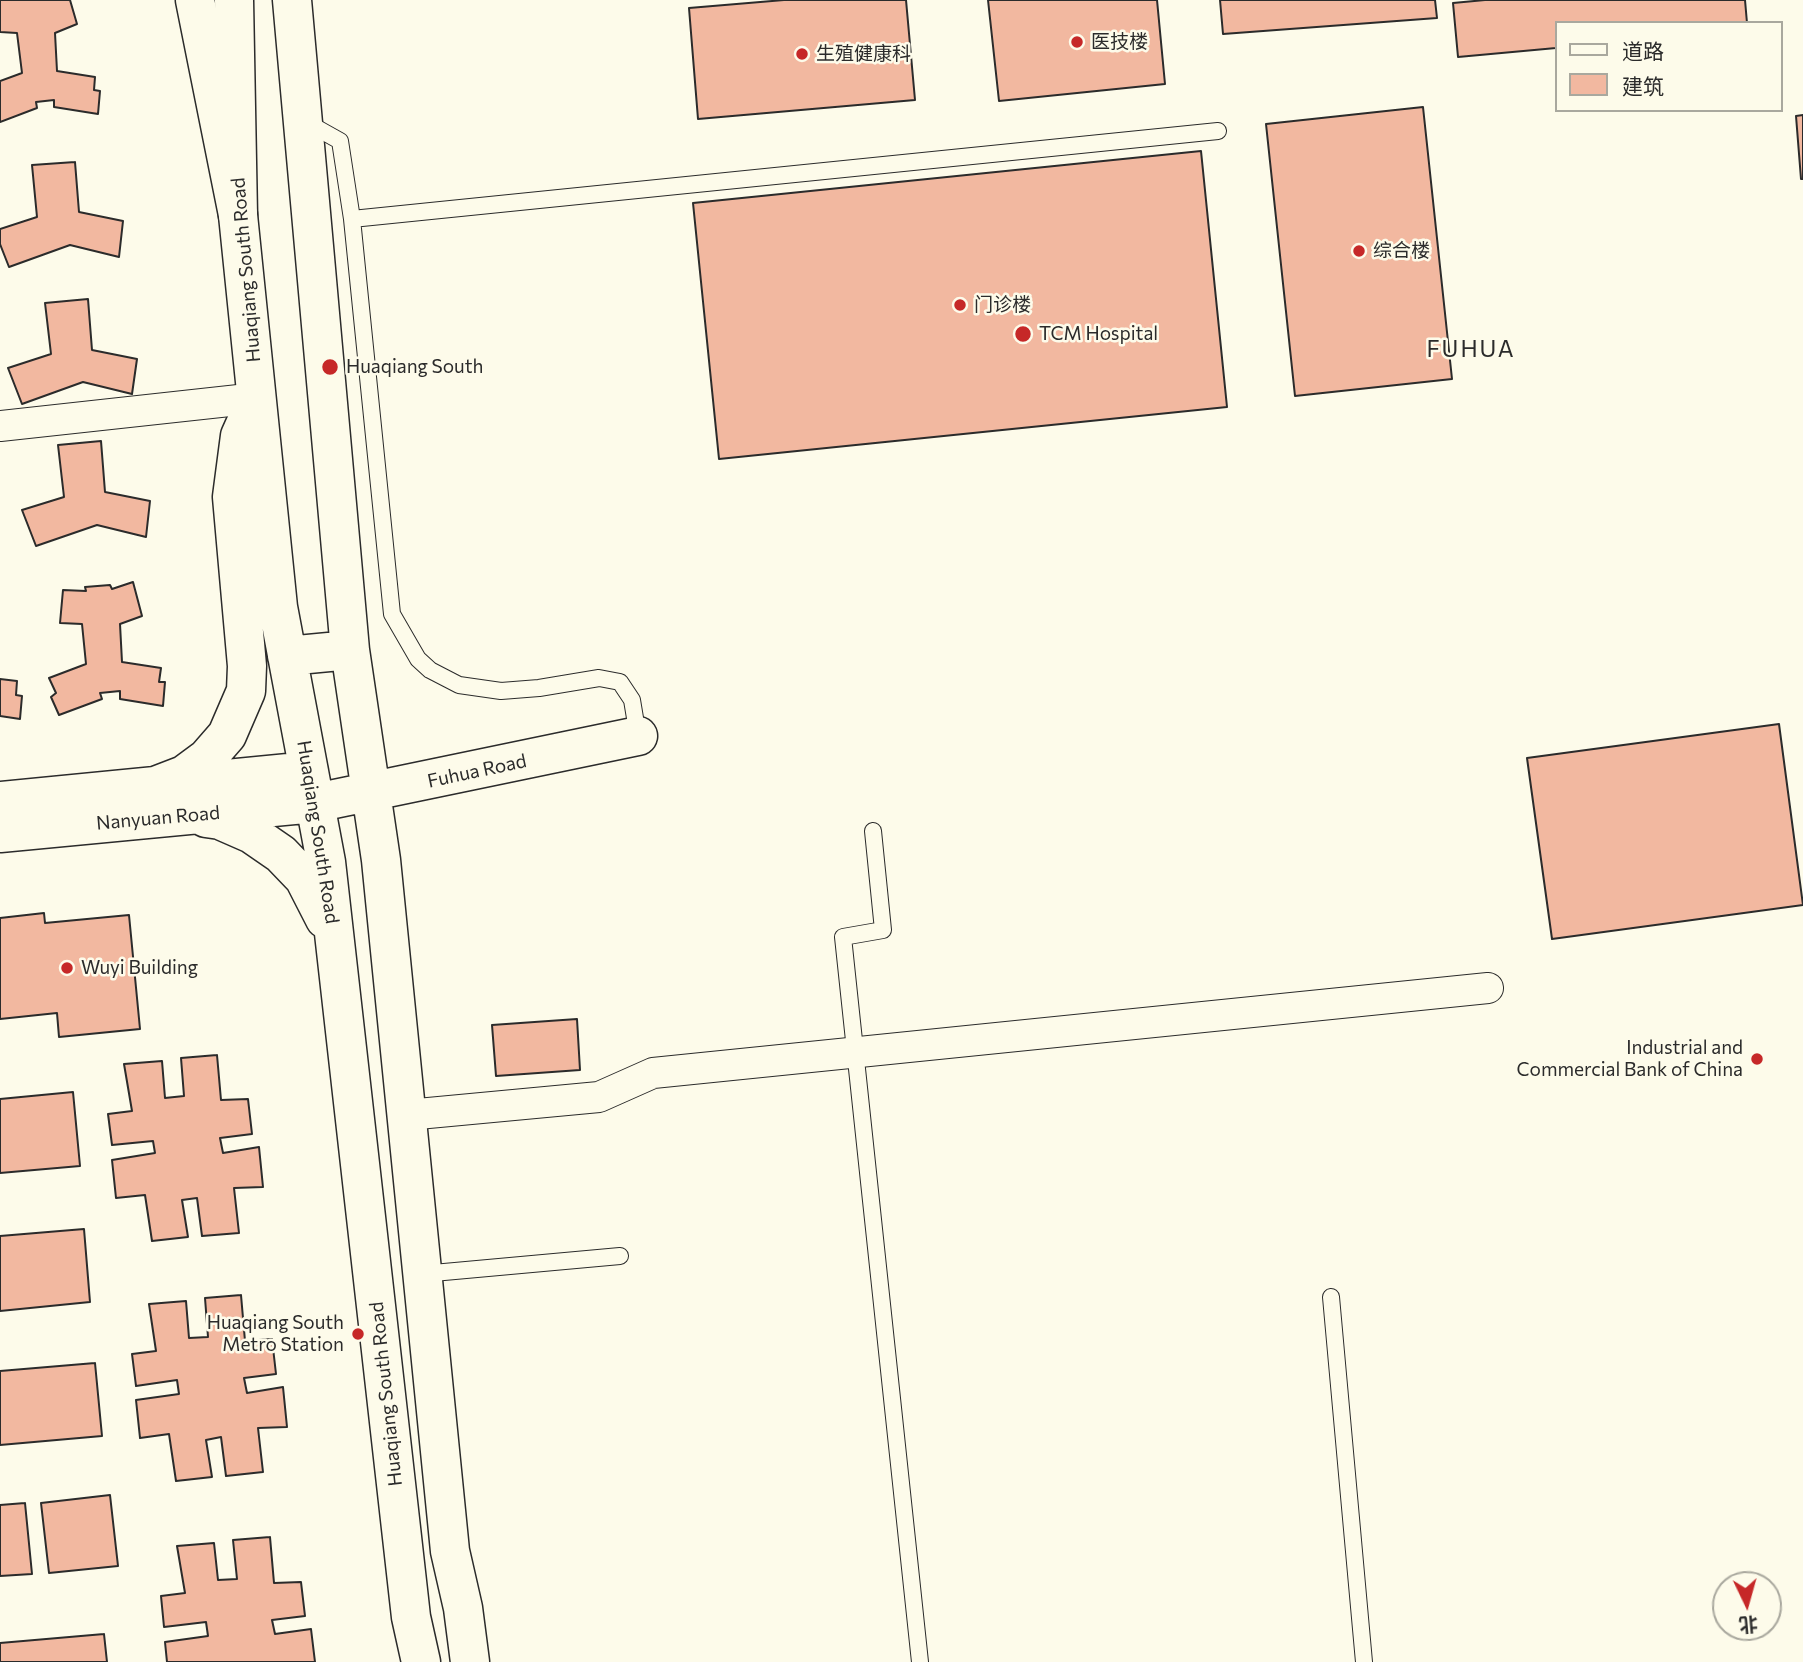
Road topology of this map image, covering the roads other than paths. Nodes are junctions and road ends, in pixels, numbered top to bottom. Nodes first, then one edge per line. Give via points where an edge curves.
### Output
1 (195, 0) edge
2 (234, 0) edge
3 (292, 0) edge
4 (303, 120) junction
5 (1218, 131) dead end
6 (238, 215) junction
7 (352, 219) junction
8 (257, 398) junction
9 (0, 426) edge
10 (350, 650) junction
11 (287, 656) junction
12 (638, 736) joint
13 (158, 785) junction
14 (312, 787) junction
15 (371, 792) junction
16 (0, 801) edge
17 (186, 816) junction
18 (873, 831) dead end
19 (0, 833) edge
20 (336, 949) junction
21 (1488, 988) dead end
22 (855, 1052) junction
23 (407, 1115) junction
24 (620, 1256) dead end
25 (422, 1274) junction
26 (1331, 1297) dead end
27 (421, 1662) edge
28 (470, 1662) edge
29 (920, 1662) edge
30 (1364, 1662) edge

1 - 6 main road
2 - 6 main road, Huaqiang South Road
3 - 4 main road
4 - 7 lane via 340,141
4 - 10 main road
5 - 7 lane
6 - 8 main road, Huaqiang South Road
7 - 12 lane via 392,614 418,659 458,685 511,690 600,678 620,682 632,700
8 - 9 street
8 - 11 main road, Huaqiang South Road
8 - 13 main road via 240,436 232,497 246,691 227,735 207,758 184,775
10 - 11 main road
10 - 15 main road
11 - 14 main road, Huaqiang South Road
12 - 15 main road, Fuhua Road
13 - 14 main road, Nanyuan Road
13 - 16 main road, Nanyuan Road
14 - 15 main road, Fuhua Road
14 - 17 main road, Nanyuan Road
14 - 20 main road, Huaqiang South Road
15 - 23 main road
17 - 19 main road, Nanyuan Road
17 - 20 main road via 220,820 281,854 304,878
18 - 22 lane via 883,930 843,937
20 - 27 main road, Huaqiang South Road via 411,1617
21 - 22 street
22 - 23 street via 653,1073 599,1097
22 - 29 lane
23 - 25 main road
24 - 25 lane
25 - 28 main road via 450,1551
26 - 30 lane

